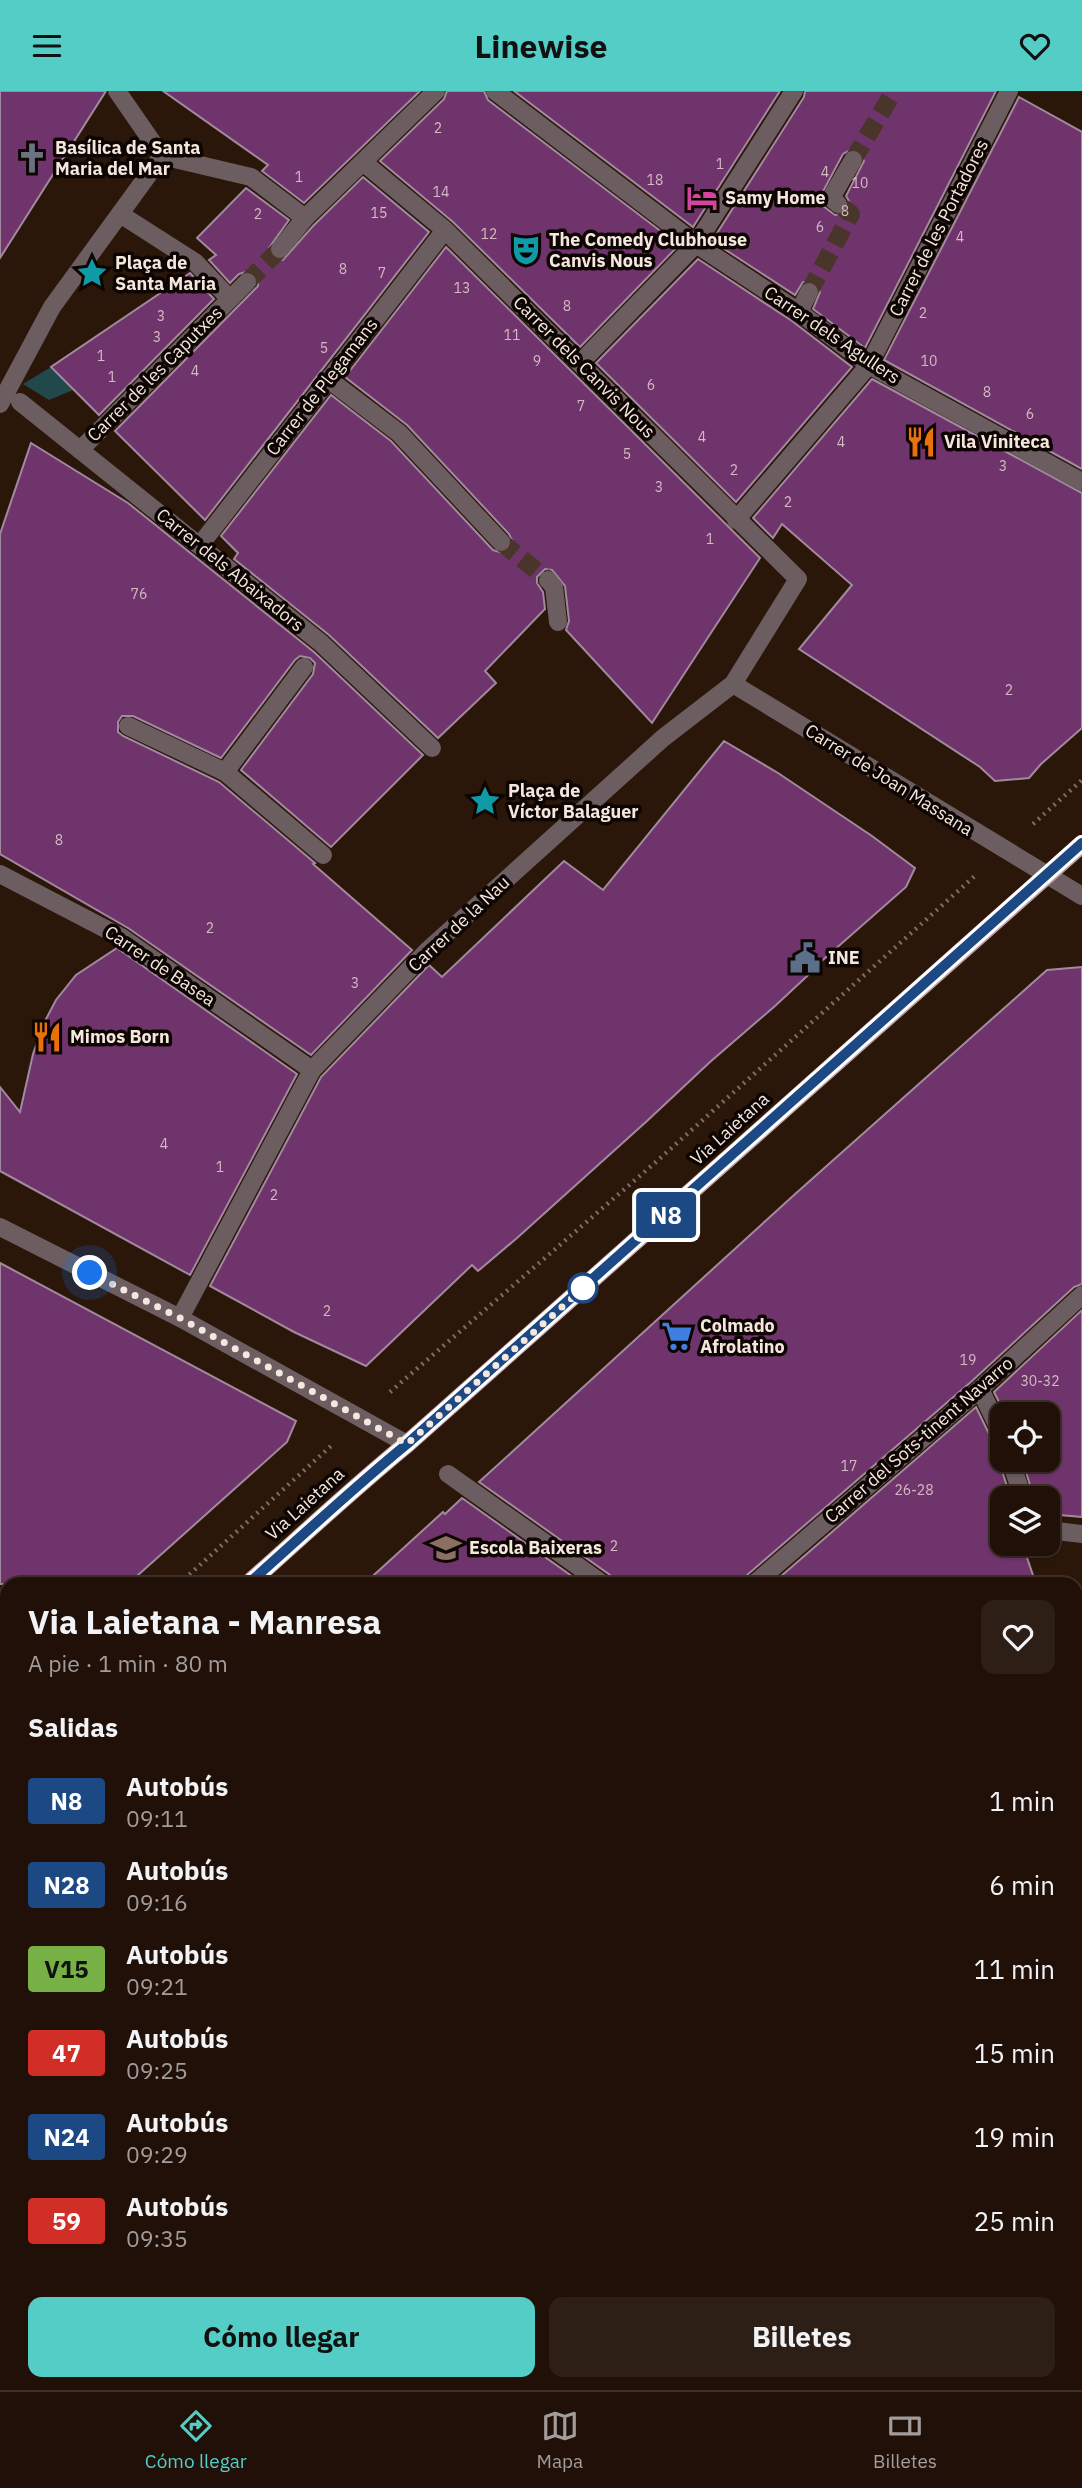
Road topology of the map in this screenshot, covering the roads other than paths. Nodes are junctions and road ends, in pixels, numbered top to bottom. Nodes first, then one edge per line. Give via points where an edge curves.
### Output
1 (117, 91) edge
2 (436, 91) edge
3 (495, 91) edge
4 (794, 91) edge
5 (1009, 91) edge
6 (162, 156) junction
7 (853, 160) tunnel mouth
8 (363, 162) junction
9 (838, 204) tunnel mouth
10 (120, 214) junction
11 (305, 218) junction
12 (445, 230) junction
13 (696, 244) junction
14 (279, 249) tunnel mouth
15 (247, 282) tunnel mouth
16 (809, 292) tunnel mouth
17 (230, 299) junction
18 (799, 312) junction
19 (580, 363) junction
20 (869, 365) junction
21 (328, 379) junction
22 (20, 402) dead end
23 (0, 404) edge
24 (80, 450) junction
25 (1082, 482) edge
26 (736, 520) junction
27 (501, 543) tunnel mouth
28 (200, 545) junction
29 (799, 579) joint
30 (548, 580) tunnel mouth
31 (558, 622) dead end
32 (304, 667) dead end
33 (733, 684) junction
34 (128, 726) dead end
35 (432, 748) dead end
36 (225, 772) junction
37 (1082, 843) edge
38 (323, 855) dead end
39 (0, 874) edge
40 (1046, 875) junction
41 (1082, 896) edge
42 (313, 1070) junction
43 (0, 1227) edge
44 (1082, 1295) edge
45 (180, 1318) junction
46 (980, 1389) junction
47 (990, 1410) edge
48 (407, 1444) junction
49 (448, 1474) dead end
50 (1060, 1531) edge
51 (1082, 1534) edge
52 (256, 1577) edge
53 (593, 1577) edge
54 (762, 1577) edge

1 - 6 street
2 - 8 street
3 - 13 street, Carrer dels Agullers
4 - 13 street
5 - 20 street, Carrer de les Portadores
6 - 10 street
6 - 11 street via 251,177
7 - 9 street via 831,198
8 - 11 street
8 - 12 street, Carrer dels Canvis Nous
10 - 17 street, Carrer de les Caputxes via 195,262
10 - 23 street via 52,307
11 - 14 street
12 - 19 street, Carrer dels Canvis Nous
12 - 21 street, Carrer de Plegamans
13 - 18 street, Carrer dels Agullers
13 - 19 street
15 - 17 street, Carrer de les Caputxes
16 - 18 street
17 - 24 street, Carrer de les Caputxes
18 - 20 street, Carrer dels Agullers
19 - 26 street, Carrer dels Canvis Nous
20 - 25 street, Carrer dels Agullers
20 - 26 street, Carrer de les Portadores
21 - 27 street via 399,433
21 - 28 street, Carrer de Plegamans
22 - 24 street, Carrer dels Abaixadors
24 - 28 street, Carrer dels Abaixadors
26 - 29 street, Carrer dels Canvis Nous
28 - 35 street, Carrer dels Abaixadors via 321,643
29 - 33 street, Carrer de la Nau
30 - 31 street via 554,587
32 - 36 street
33 - 40 street, Carrer de Joan Massana
33 - 42 street, Carrer de la Nau via 663,738 427,951
34 - 36 street
36 - 38 street
37 - 40 main road, Via Laietana
39 - 42 street, Carrer de Basea via 121,937
40 - 41 street, Carrer de Joan Massana
40 - 48 main road, Via Laietana
42 - 45 street, Carrer de la Nau
43 - 45 street
44 - 46 street, Carrer del Sots-tinent Navarro
45 - 48 street
46 - 47 street
46 - 54 street, Carrer del Sots-tinent Navarro
48 - 52 main road, Via Laietana
49 - 53 street
50 - 51 street

